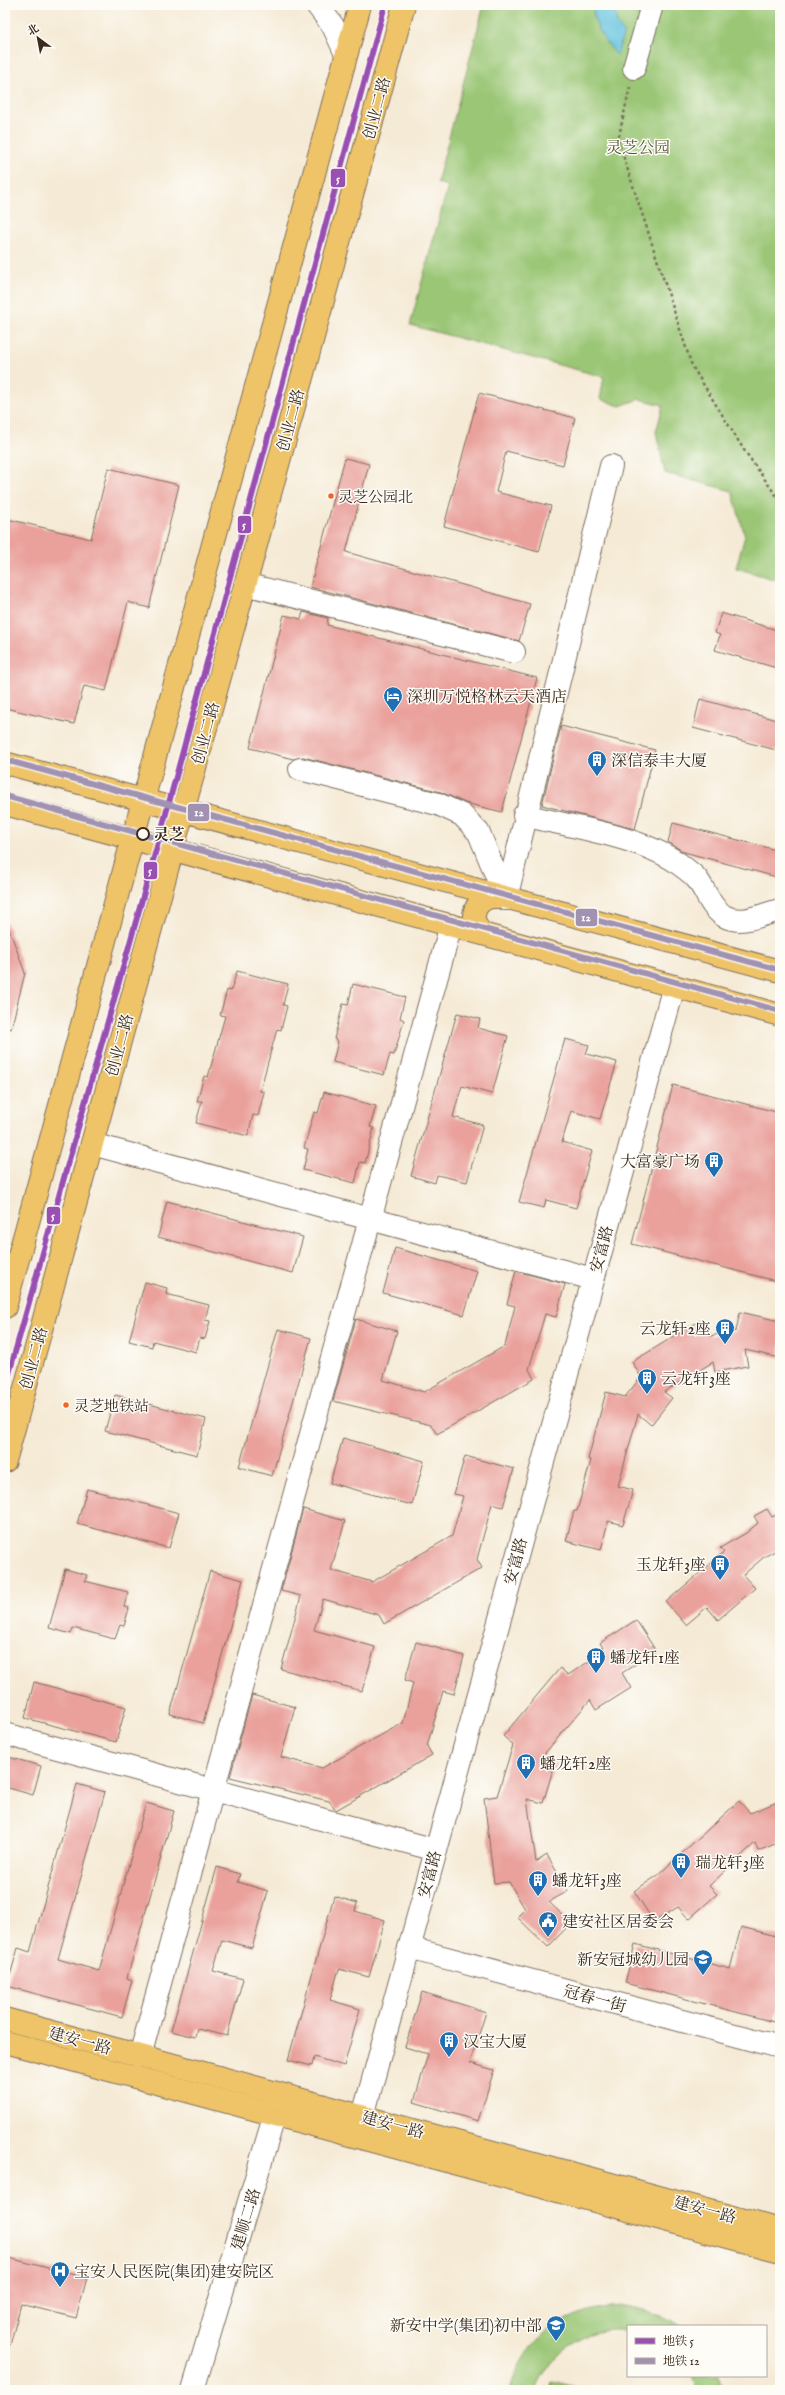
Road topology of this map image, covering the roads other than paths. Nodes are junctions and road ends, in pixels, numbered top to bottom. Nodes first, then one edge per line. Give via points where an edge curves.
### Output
1 (317, 5) edge
2 (360, 5) edge
3 (404, 5) edge
4 (652, 5) edge
5 (346, 54) junction
6 (634, 68) road end
7 (611, 466) dead end
8 (245, 584) junction
9 (514, 652) dead end
10 (5, 763) edge
11 (300, 769) dead end
12 (142, 800) junction
13 (5, 804) edge
14 (183, 811) junction
15 (524, 816) junction
16 (132, 839) junction
17 (173, 849) junction
18 (502, 898) junction
19 (780, 910) edge
20 (451, 925) junction
21 (484, 934) junction
22 (780, 972) edge
23 (674, 986) junction
24 (780, 1015) edge
25 (92, 1144) junction
26 (370, 1219) junction
27 (593, 1279) junction
28 (5, 1307) edge
29 (5, 1461) edge
30 (5, 1734) edge
31 (213, 1790) junction
32 (436, 1850) junction
33 (409, 1948) junction
34 (5, 2020) edge
35 (5, 2042) edge
36 (780, 2047) edge
37 (140, 2056) junction
38 (281, 2094) junction
39 (276, 2115) junction
40 (360, 2126) junction
41 (780, 2230) edge
42 (780, 2251) edge
43 (193, 2390) edge

1 - 5 street via 333,26
2 - 5 main road
3 - 8 main road, 创业二路
4 - 6 street
5 - 12 main road
7 - 15 street
8 - 9 street
8 - 14 main road, 创业二路
10 - 12 main road
11 - 18 street via 438,804 462,815 478,833
12 - 14 main road
12 - 16 main road
13 - 16 main road
14 - 17 main road, 创业二路
14 - 18 main road
15 - 18 street
15 - 19 street via 642,845 678,863 697,879 712,904 724,916 740,920
16 - 17 main road
16 - 28 main road
17 - 20 main road
17 - 25 main road, 创业二路
18 - 21 main road via 486,898 480,901 474,913 476,926
18 - 22 main road
20 - 21 main road
20 - 26 street
21 - 23 main road
23 - 24 main road
23 - 27 street, 安富路
25 - 26 street
25 - 29 main road, 创业二路
26 - 27 street
26 - 31 street
27 - 32 street, 安富路
30 - 31 street
31 - 32 street
31 - 37 street
32 - 33 street, 安富路
33 - 36 street, 冠春一街
33 - 40 street, 安富路
34 - 37 main road, 建安一路
35 - 39 main road, 建安一路
37 - 38 main road, 建安一路
38 - 39 street, 建顺二路
38 - 40 main road, 建安一路
39 - 40 main road, 建安一路
39 - 43 street, 建顺二路
40 - 41 main road, 建安一路
40 - 42 main road, 建安一路

